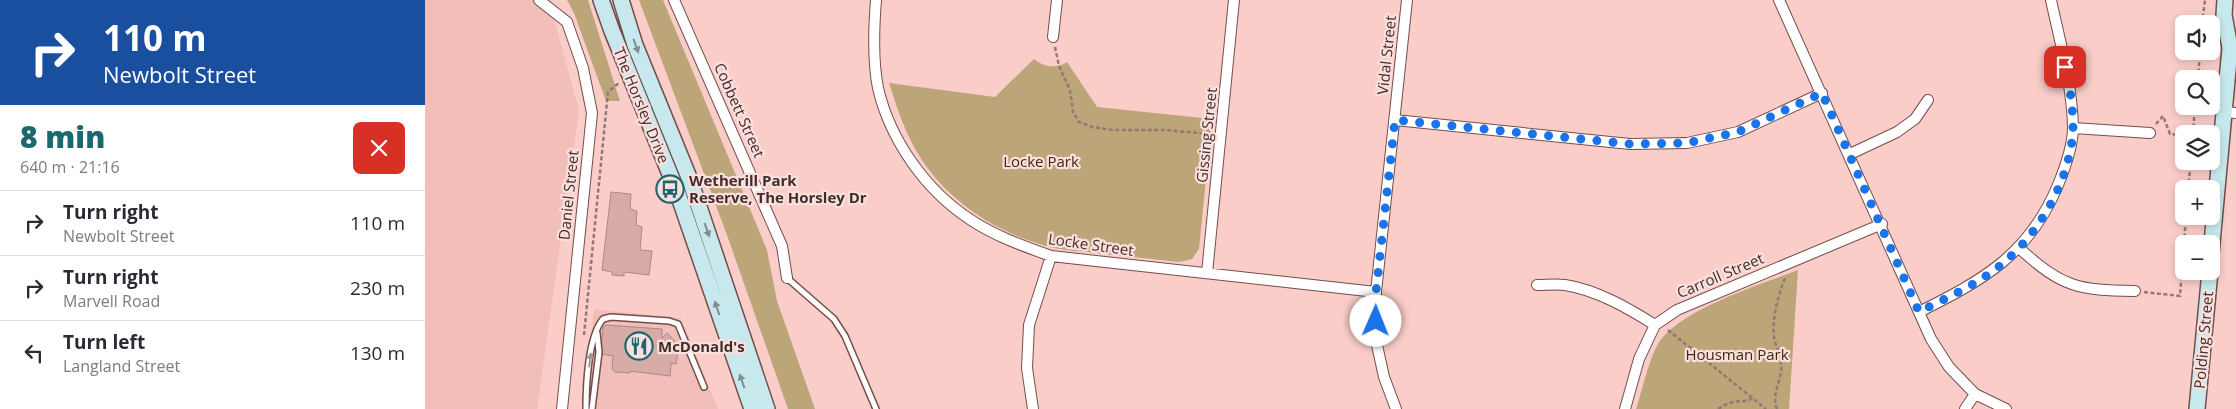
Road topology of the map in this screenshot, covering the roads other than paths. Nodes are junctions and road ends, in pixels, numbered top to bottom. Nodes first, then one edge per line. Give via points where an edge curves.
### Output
1 (539, 0) edge
2 (601, 0) edge
3 (621, 0) edge
4 (675, 0) edge
5 (876, 0) edge
6 (1057, 0) edge
7 (1235, 0) edge
8 (1407, 0) edge
9 (1779, 0) edge
10 (2051, 0) edge
11 (2225, 0) edge
12 (2236, 33) edge
13 (1053, 37) road end
14 (2230, 48) junction
15 (1822, 93) junction
16 (1928, 100) dead end
17 (2230, 113) edge
18 (1395, 120) junction
19 (2073, 128) junction
20 (2150, 133) road end
21 (1850, 154) junction
22 (1881, 224) junction
23 (2214, 235) edge
24 (2019, 248) junction
25 (1051, 256) junction
26 (1207, 273) junction
27 (787, 278) joint
28 (2209, 280) edge
29 (1537, 285) dead end
30 (2135, 291) road end
31 (1376, 292) junction
32 (1919, 312) junction
33 (1657, 324) junction
34 (596, 331) junction
35 (704, 387) dead end
36 (1975, 394) junction
37 (562, 409) edge
38 (586, 409) edge
39 (592, 409) edge
40 (752, 409) edge
41 (767, 409) edge
42 (876, 409) edge
43 (1033, 409) edge
44 (1396, 409) edge
45 (1625, 409) edge
46 (1965, 409) edge
47 (2006, 409) edge
48 (2197, 409) edge

1 - 37 street, Daniel Street via 567,22 583,68 591,113
40 -> 2 main road, The Horsley Drive via 678,194
3 -> 41 main road, The Horsley Drive via 638,53 690,180
4 - 27 street, Cobbett Street via 782,246
5 - 25 street, Locke Street via 874,25 878,87 894,132 919,172 942,197 971,220 1013,243
6 - 13 street
7 - 26 street, Gissing Street
8 - 18 street, Vidal Street
9 - 15 street
10 - 19 street via 2069,84
11 - 14 main road via 2224,15
12 - 14 main road
14 - 17 main road
15 - 18 street via 1738,132 1687,143 1630,144
15 - 21 street
16 - 21 street via 1915,119 1897,132
17 - 23 main road
18 - 31 street, Vidal Street
19 - 20 street
19 - 24 street via 2066,167 2049,207
21 - 22 street
22 - 32 street
22 - 33 street, Carroll Street via 1677,310
24 - 30 street via 2043,270 2065,283 2091,290
24 - 32 street via 1968,288
25 - 26 street, Locke Street
25 - 43 street via 1029,325 1027,368
26 - 31 street, Locke Street
27 - 42 lane, Cobbett Street via 834,318
28 - 48 main road, Polding Street
29 - 33 street via 1564,285 1590,292
31 - 44 street, Vidal Street via 1375,336 1383,378
32 - 36 street via 1949,367
33 - 45 street via 1639,359
34 - 35 lane via 603,319 611,317 678,324
38 -> 34 lane
34 - 39 lane via 599,352
36 - 46 street
36 - 47 street

